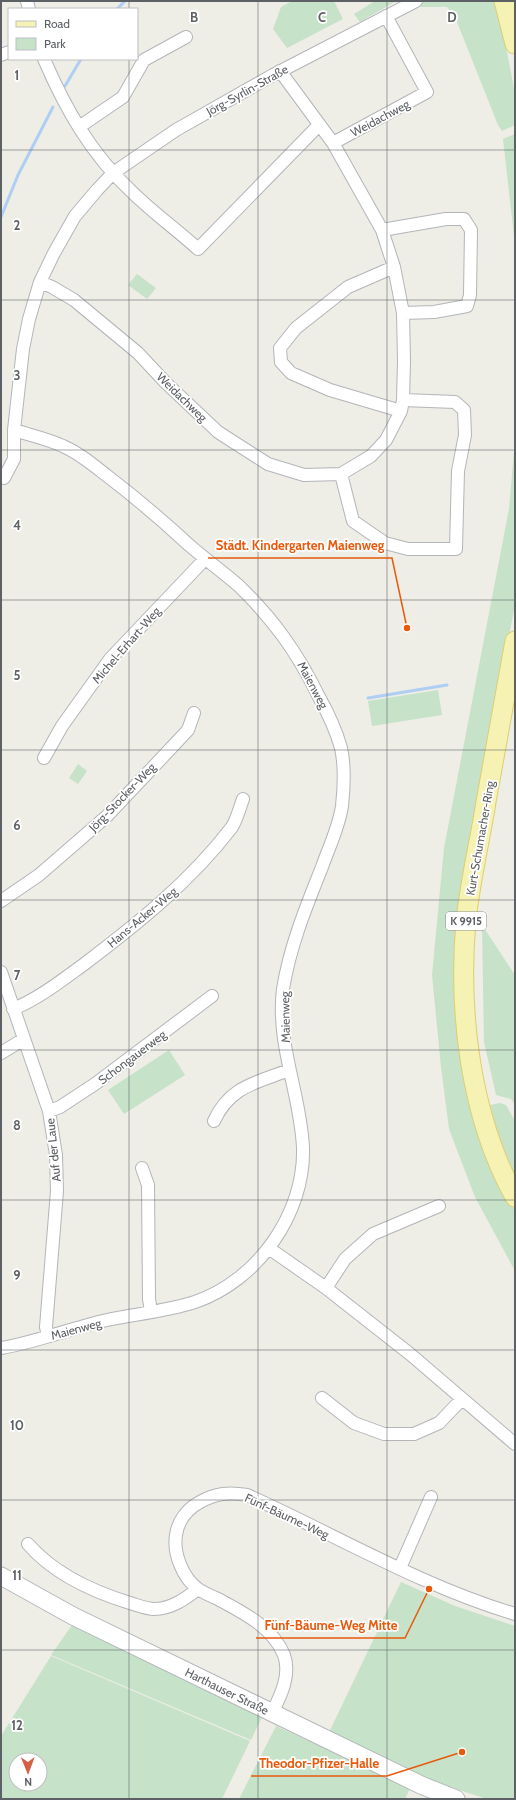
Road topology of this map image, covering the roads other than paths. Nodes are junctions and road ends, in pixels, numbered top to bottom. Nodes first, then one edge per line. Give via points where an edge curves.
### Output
1 (416, 1) edge
2 (504, 1) edge
3 (386, 16) junction
4 (186, 37) dead end
5 (515, 44) edge
6 (44, 60) edge
7 (280, 71) junction
8 (319, 125) junction
9 (79, 128) junction
10 (333, 143) junction
11 (113, 173) junction
12 (382, 230) junction
13 (394, 267) junction
14 (40, 282) junction
15 (403, 313) junction
16 (402, 406) junction
17 (14, 434) junction
18 (341, 474) junction
19 (3, 483) edge
20 (205, 559) junction
21 (515, 642) edge
22 (194, 713) dead end
23 (44, 758) dead end
24 (243, 799) dead end
25 (1, 901) edge
26 (1, 972) edge
27 (212, 996) dead end
28 (13, 1008) junction
29 (24, 1039) junction
30 (1, 1053) edge
31 (289, 1070) junction
32 (49, 1111) junction
33 (214, 1121) dead end
34 (142, 1168) dead end
35 (515, 1197) edge
36 (439, 1206) dead end
37 (270, 1249) junction
38 (326, 1288) junction
39 (151, 1312) junction
40 (48, 1336) junction
41 (1, 1348) edge
42 (322, 1398) dead end
43 (462, 1399) junction
44 (515, 1444) edge
45 (432, 1497) dead end
46 (28, 1544) dead end
47 (400, 1568) junction
48 (1, 1576) edge
49 (198, 1589) junction
50 (515, 1614) edge
51 (272, 1713) junction
52 (456, 1799) edge

1 - 3 street, Jörg-Syrlin-Straße
2 - 5 main road
3 - 7 street, Jörg-Syrlin-Straße
3 - 10 street, Weidachweg via 427,92
4 - 9 street via 144,60 123,97
6 - 9 street via 62,99
7 - 8 street, Weidachweg
7 - 11 street, Jörg-Syrlin-Straße via 176,130
8 - 10 street, Weidachweg
8 - 11 street via 198,249 131,192
9 - 11 street via 98,157
10 - 12 street, Weidachweg
11 - 14 street, Jörg-Syrlin-Straße via 75,216
12 - 13 street, Weidachweg
12 - 15 street via 446,219 464,219 471,230 470,295 467,306 434,312
13 - 15 street, Weidachweg
13 - 16 street via 348,287 296,328 280,348 281,362 291,373 330,390
14 - 17 street, Jörg-Syrlin-Straße via 23,349
14 - 18 street, Weidachweg via 74,300 138,353 218,432 268,464 304,475
15 - 16 street, Weidachweg
16 - 18 street, Weidachweg via 386,440 371,456
16 - 18 street via 455,402 464,410 465,435 458,470 456,549 408,549 385,542 353,521
17 - 19 street, Jörg-Syrlin-Straße via 6,456
17 - 20 street, Maienweg via 61,445 76,452 138,499
20 - 23 street, Michel-Erhart-Weg via 110,659 62,726
20 - 31 street, Maienweg via 238,586 290,644 328,713 341,748 342,808 297,928 283,992 283,1028
21 - 35 main road, Kurt-Schumacher-Ring / K 9915 via 466,921 464,987 466,1028 479,1099 500,1165
22 - 25 street, Jörg-Stocker-Weg via 188,730 107,816 39,875
24 - 28 street, Hans-Acker-Weg via 233,825 180,886 134,927 26,1004
26 - 28 street, Auf der Laue
27 - 32 street, Schongauerweg via 95,1084 60,1107
28 - 29 street, Auf der Laue
29 - 30 street
29 - 32 street, Auf der Laue
31 - 33 street via 241,1088 227,1099
31 - 37 street, Maienweg via 301,1118 303,1153 299,1182 289,1214
32 - 40 street, Auf der Laue via 56,1155 57,1191 46,1327
34 - 39 street via 148,1185
36 - 38 street via 374,1234 345,1259
37 - 38 street
37 - 39 street, Maienweg via 237,1279 217,1292 195,1302
38 - 43 street via 432,1371
39 - 40 street, Maienweg
40 - 41 street, Maienweg
42 - 43 street via 354,1423 384,1434 414,1434 439,1423
43 - 44 street
45 - 47 street
46 - 49 street via 40,1557 92,1590 138,1606 154,1609 170,1606
47 - 49 street, Fünf-Bäume-Weg via 247,1495 222,1493 194,1505 177,1527 177,1558 186,1576
47 - 50 street, Fünf-Bäume-Weg via 438,1586
48 - 51 street, Harthauser Straße via 73,1616
49 - 51 street, Fünf-Bäume-Weg via 263,1626 280,1647 284,1656 286,1678 283,1691
51 - 52 street, Harthauser Straße via 421,1785

